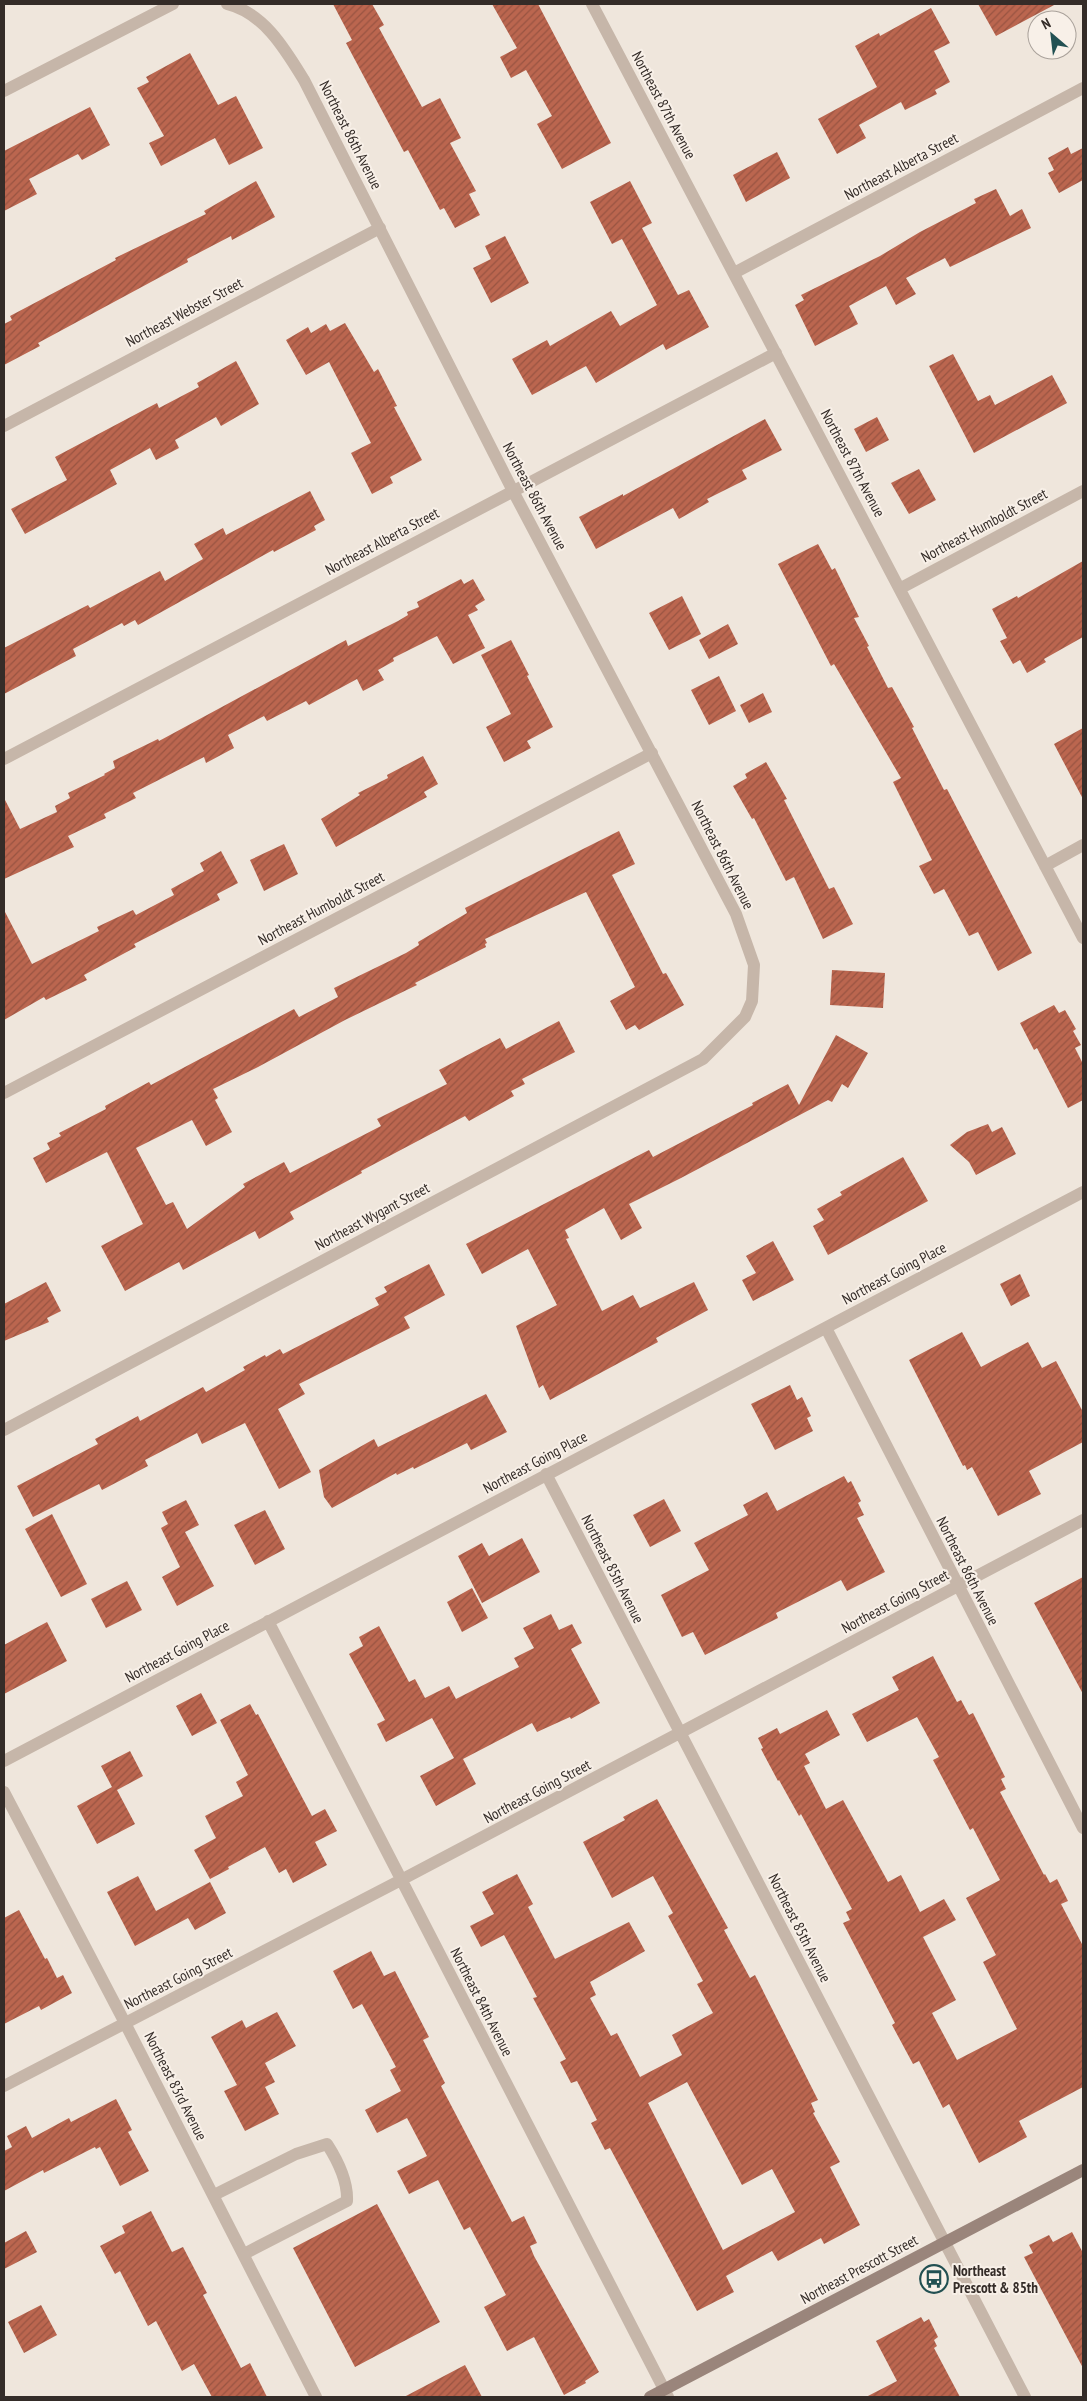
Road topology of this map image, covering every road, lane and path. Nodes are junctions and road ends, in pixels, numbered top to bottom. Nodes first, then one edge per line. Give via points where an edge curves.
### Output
1 (173, 4) edge
2 (227, 4) edge
3 (592, 4) edge
4 (1083, 88) edge
5 (4, 91) edge
6 (380, 228) junction
7 (734, 273) junction
8 (776, 353) junction
9 (4, 426) edge
10 (513, 491) junction
11 (1083, 491) edge
12 (901, 588) junction
13 (652, 753) junction
14 (4, 759) edge
15 (1083, 845) edge
16 (1045, 866) junction
17 (1083, 938) edge
18 (745, 1017) joint
19 (4, 1093) edge
20 (1083, 1192) edge
21 (826, 1328) junction
22 (4, 1430) edge
23 (546, 1474) junction
24 (1083, 1520) edge
25 (958, 1586) junction
26 (268, 1621) junction
27 (680, 1733) junction
28 (4, 1761) edge
29 (4, 1792) edge
30 (1083, 1828) edge
31 (401, 1880) junction
32 (125, 2023) junction
33 (4, 2086) edge
34 (1083, 2170) edge
35 (214, 2195) junction
36 (945, 2242) junction
37 (244, 2254) junction
38 (666, 2394) edge
39 (316, 2397) edge
40 (650, 2397) edge
41 (1025, 2397) edge

1 - 5 street
2 - 6 street, Northeast 86th Avenue via 242,8 268,29 304,80
3 - 7 street, Northeast 87th Avenue
4 - 7 street, Northeast Alberta Street
6 - 9 street, Northeast Webster Street
6 - 10 street, Northeast 86th Avenue
7 - 8 street, Northeast 87th Avenue
8 - 10 street, Northeast Alberta Street
8 - 12 street, Northeast 87th Avenue
10 - 13 street, Northeast 86th Avenue
10 - 14 street, Northeast Alberta Street
11 - 12 street, Northeast Humboldt Street
12 - 16 street, Northeast 87th Avenue
13 - 18 street, Northeast 86th Avenue via 736,914 754,965 752,1001
13 - 19 street, Northeast Humboldt Street
15 - 16 street
16 - 17 street, Northeast 87th Avenue
18 - 22 street, Northeast Wygant Street via 703,1059
20 - 21 street, Northeast Going Place
21 - 23 street, Northeast Going Place
21 - 25 street, Northeast 86th Avenue
23 - 26 street, Northeast Going Place
23 - 27 street, Northeast 85th Avenue
24 - 25 street, Northeast Going Street
25 - 27 street, Northeast Going Street
25 - 30 street, Northeast 86th Avenue
26 - 28 street, Northeast Going Place
26 - 31 street, Northeast 84th Avenue
27 - 31 street, Northeast Going Street
27 - 36 street, Northeast 85th Avenue
29 - 32 street, Northeast 83rd Avenue
31 - 32 street, Northeast Going Street
31 - 38 street, Northeast 84th Avenue
32 - 33 street, Northeast Going Street
32 - 35 street, Northeast 83rd Avenue
34 - 36 street, Northeast Prescott Street
35 - 37 street, Northeast 83rd Avenue
35 - 37 street via 296,2154 327,2144 335,2156 348,2188 347,2201
36 - 38 street, Northeast Prescott Street
36 - 41 street, Northeast 85th Avenue
37 - 39 street, Northeast 83rd Avenue
38 - 40 street, Northeast Prescott Street

